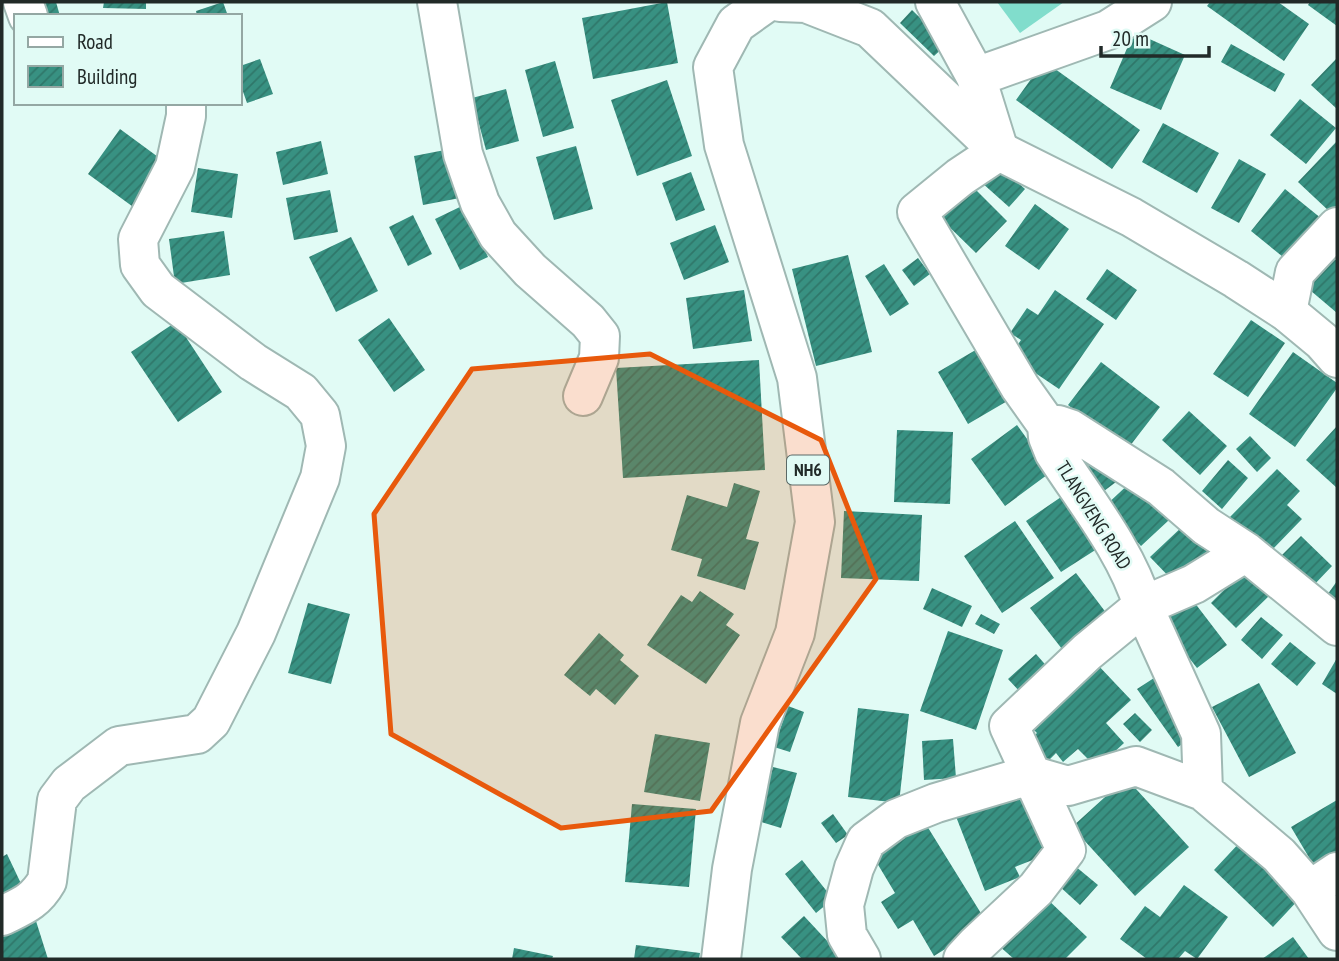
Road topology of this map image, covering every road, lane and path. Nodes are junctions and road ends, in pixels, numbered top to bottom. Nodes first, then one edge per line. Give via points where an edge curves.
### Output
1 (437, 2) edge
2 (766, 2) edge
3 (779, 2) edge
4 (935, 2) edge
5 (1152, 2) edge
6 (975, 76) junction
7 (186, 105) edge
8 (999, 151) junction
9 (1337, 227) edge
10 (1287, 312) junction
11 (1337, 358) edge
12 (583, 396) dead end
13 (1048, 425) junction
14 (1246, 552) junction
15 (1143, 606) junction
16 (1337, 626) edge
17 (1030, 775) junction
18 (1203, 790) junction
19 (1324, 881) edge
20 (2, 916) edge
21 (1337, 931) edge
22 (721, 959) edge
23 (861, 959) edge
24 (963, 959) edge

1 - 12 main road via 463,154 480,204 498,235 600,336 599,358
2 - 22 main road, NH6 via 736,24 713,67 724,145 797,378 815,522 795,633 760,723 732,869
3 - 8 main road via 806,3 870,27
4 - 6 main road
5 - 6 main road via 1108,30
6 - 8 main road
7 - 20 main road via 175,167 138,239 140,265 158,290 301,393 320,415 326,446 320,478 256,633 211,721 197,734 119,746 69,783 57,800 47,881 29,903
8 - 10 main road via 1131,217
8 - 13 main road, TLANGVENG ROAD via 917,212 1020,387
9 - 10 main road via 1295,272
10 - 11 main road
13 - 14 main road via 1070,429 1161,487 1206,526
13 - 15 main road, TLANGVENG ROAD via 1050,444 1118,549
14 - 15 main road via 1194,584
14 - 16 main road
15 - 17 main road via 1009,726
15 - 18 main road, TLANGVENG ROAD via 1201,734
17 - 18 main road via 1068,786 1136,766
17 - 23 main road via 896,819 866,841 844,905 847,935
17 - 24 main road via 1066,850 1036,889
18 - 19 main road via 1279,855
19 - 21 main road

